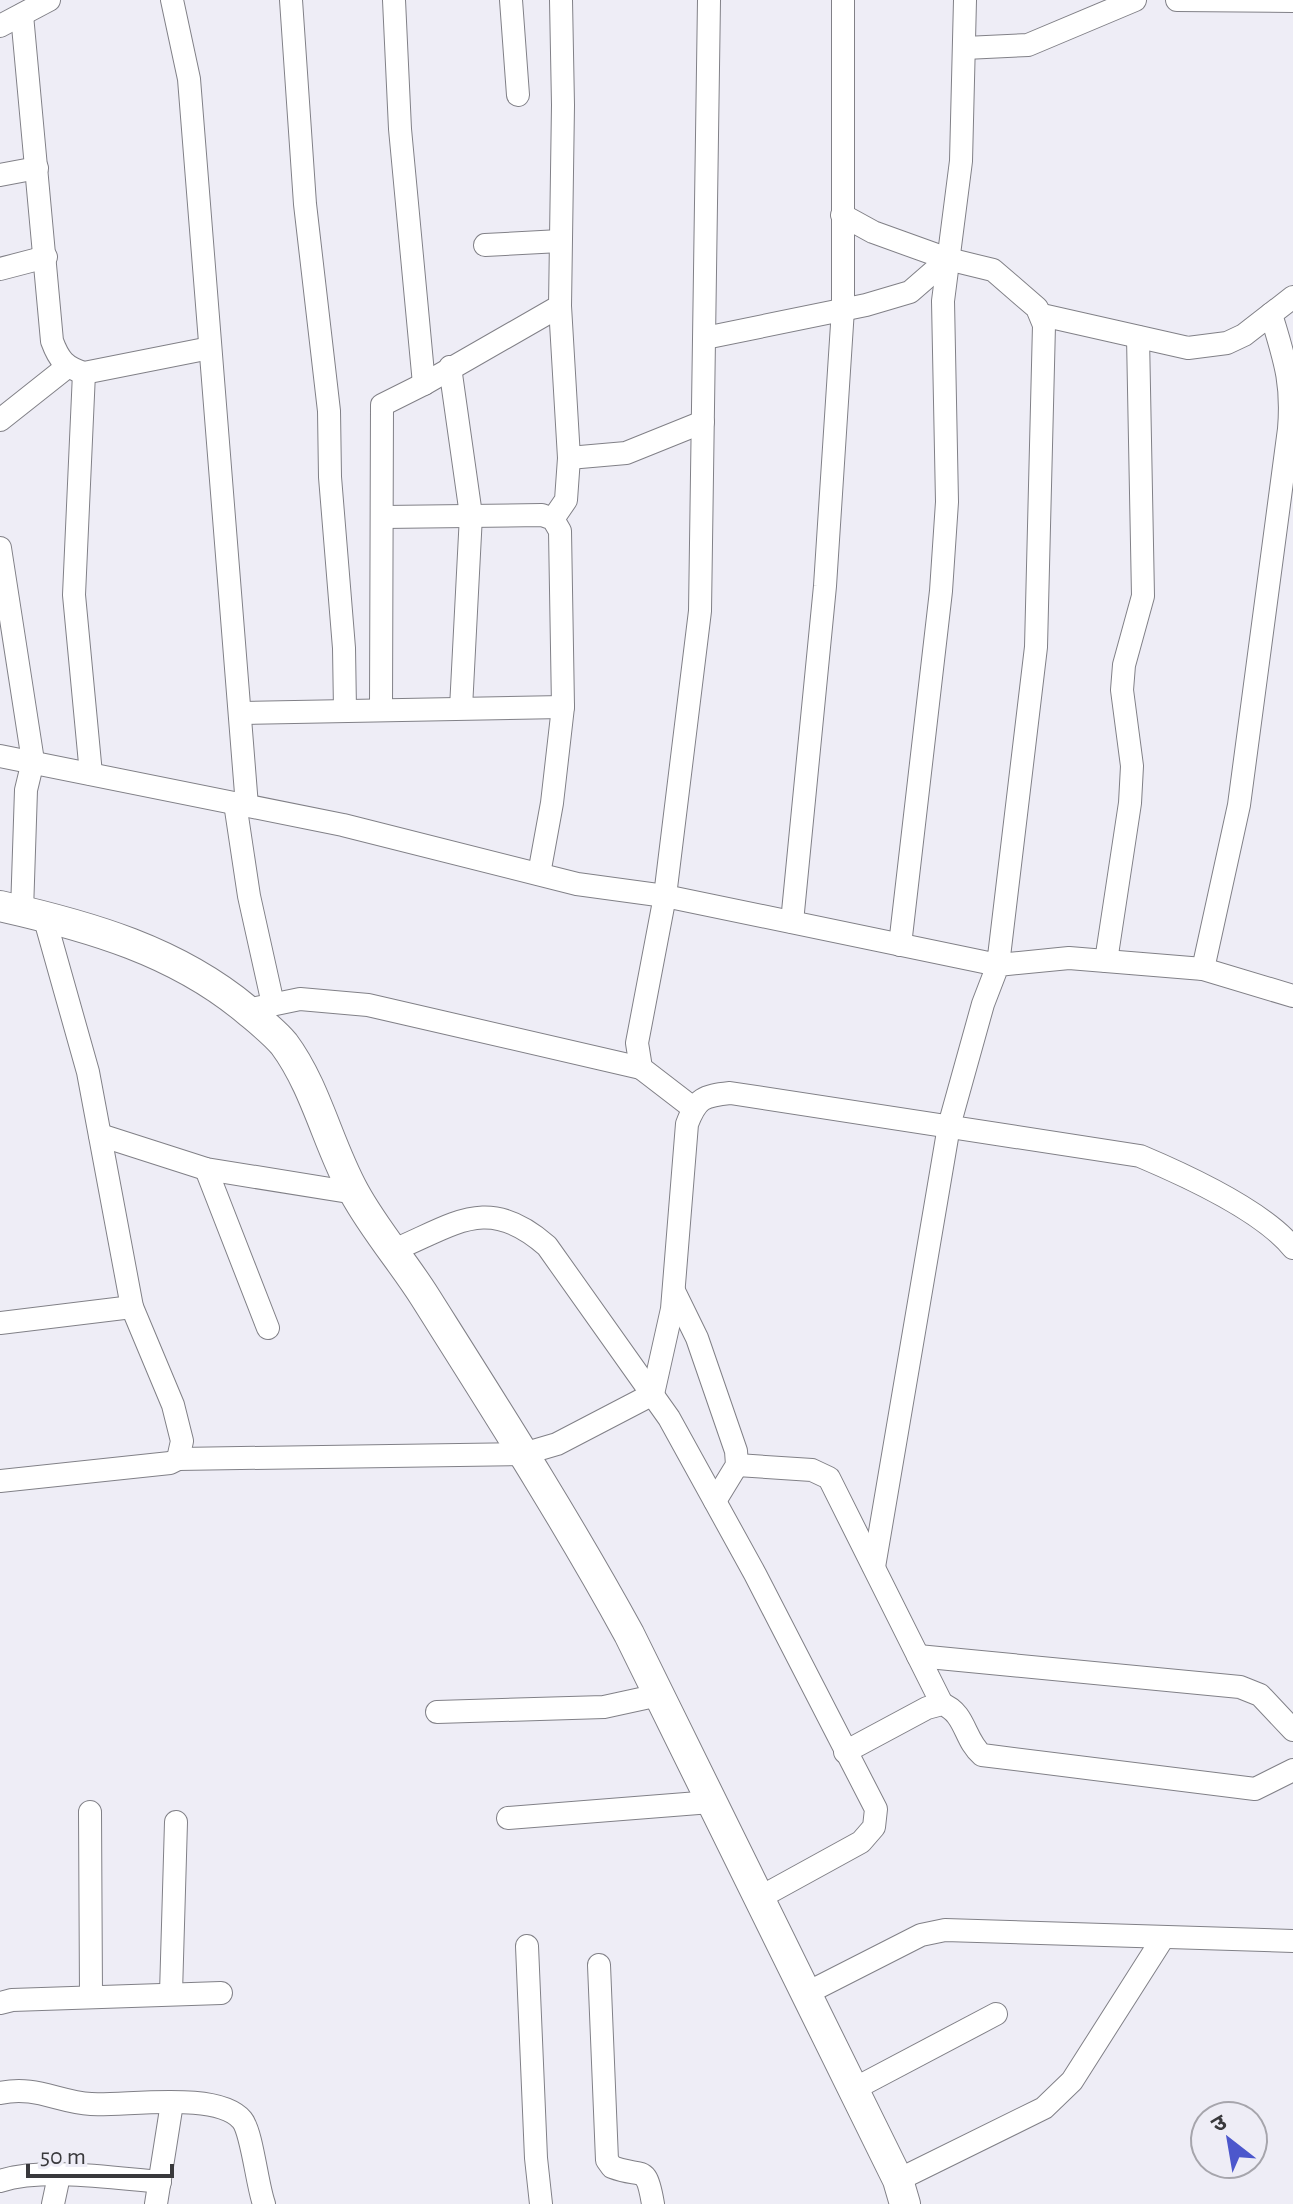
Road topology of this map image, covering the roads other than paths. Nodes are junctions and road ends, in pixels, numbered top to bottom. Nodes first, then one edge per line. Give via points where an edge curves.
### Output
1 (49, 0) edge
2 (172, 0) edge
3 (291, 0) edge
4 (394, 0) edge
5 (511, 0) edge
6 (561, 0) edge
7 (709, 0) edge
8 (843, 0) edge
9 (965, 0) edge
10 (1135, 0) edge
11 (1188, 1) edge
12 (1293, 1) edge
13 (22, 15) junction
14 (0, 26) edge
15 (965, 48) junction
16 (518, 95) dead end
17 (37, 168) junction
18 (0, 175) edge
19 (842, 215) junction
20 (560, 241) junction
21 (485, 245) dead end
22 (46, 257) junction
23 (948, 259) junction
24 (0, 269) edge
25 (1293, 297) edge
26 (560, 306) junction
27 (843, 309) junction
28 (1271, 314) junction
29 (1042, 315) junction
30 (1138, 337) junction
31 (705, 338) junction
32 (210, 348) junction
33 (450, 367) junction
34 (75, 370) junction
35 (1291, 375) edge
36 (424, 384) junction
37 (0, 420) edge
38 (703, 422) junction
39 (569, 458) junction
40 (471, 515) junction
41 (383, 517) junction
42 (553, 519) junction
43 (0, 548) edge
44 (563, 707) junction
45 (461, 708) junction
46 (381, 709) junction
47 (345, 710) junction
48 (240, 713) junction
49 (0, 756) edge
50 (33, 761) junction
51 (91, 774) junction
52 (241, 804) junction
53 (539, 874) junction
54 (665, 896) junction
55 (22, 911) edge
56 (792, 922) junction
57 (900, 945) junction
58 (1106, 961) junction
59 (998, 965) junction
60 (1203, 969) junction
61 (1293, 996) edge
62 (260, 1007) junction
63 (641, 1068) junction
64 (693, 1108) junction
65 (949, 1126) junction
66 (100, 1135) junction
67 (206, 1169) junction
68 (355, 1193) junction
69 (1290, 1240) edge
70 (394, 1250) junction
71 (673, 1290) junction
72 (132, 1307) junction
73 (0, 1323) edge
74 (268, 1328) dead end
75 (653, 1394) junction
76 (523, 1454) junction
77 (178, 1459) junction
78 (737, 1465) junction
79 (0, 1481) edge
80 (715, 1501) junction
81 (874, 1567) junction
82 (918, 1656) junction
83 (659, 1695) junction
84 (942, 1704) junction
85 (437, 1712) dead end
86 (1293, 1730) edge
87 (845, 1752) junction
88 (1293, 1770) edge
89 (711, 1802) junction
90 (90, 1812) dead end
91 (508, 1818) dead end
92 (176, 1822) dead end
93 (759, 1898) junction
94 (1163, 1938) junction
95 (1293, 1941) edge
96 (527, 1946) dead end
97 (599, 1965) dead end
98 (171, 1993) junction
99 (221, 1993) dead end
100 (807, 1993) junction
101 (91, 1996) junction
102 (0, 2003) edge
103 (996, 2014) dead end
104 (854, 2089) junction
105 (0, 2093) edge
106 (172, 2103) junction
107 (59, 2176) junction
108 (0, 2181) edge
109 (902, 2192) edge
110 (158, 2193) edge
111 (53, 2204) edge
112 (264, 2204) edge
113 (541, 2204) edge
114 (653, 2204) edge

1 - 13 street
2 - 32 street via 189,79
3 - 47 street via 305,204 329,411
4 - 36 street via 400,129
5 - 16 street
6 - 20 street
7 - 31 street
8 - 19 street
9 - 15 street
10 - 15 street via 1028,45
11 - 12 street
13 - 14 street
13 - 17 street
15 - 23 street via 961,161
17 - 18 street
17 - 22 street
19 - 23 street
19 - 27 street
20 - 21 street
20 - 26 street
22 - 24 street
22 - 34 street via 52,341 58,356
23 - 27 street via 910,292
23 - 29 street via 993,270
23 - 57 street via 943,301 947,502 941,591
25 - 28 street
26 - 33 street
26 - 39 street
27 - 31 street
27 - 56 street via 825,586
28 - 30 street via 1227,343 1188,348
28 - 35 street
29 - 30 street
29 - 59 street via 1036,647
30 - 58 street via 1143,596 1124,665 1130,803
31 - 38 street
32 - 34 street
32 - 48 street
33 - 36 street
33 - 40 street
34 - 37 street
34 - 51 street via 74,595
35 - 60 street via 1289,429 1239,805
36 - 41 street via 382,405
38 - 39 street via 626,453
38 - 54 street via 700,611
39 - 42 street via 566,500
40 - 41 street
40 - 42 street
40 - 45 street
41 - 46 street
42 - 44 street via 560,531
43 - 50 street
44 - 45 street
44 - 53 street
45 - 46 street
46 - 47 street
47 - 48 street
48 - 52 street
49 - 50 street
50 - 51 street
50 - 55 street via 26,790
51 - 52 street
52 - 53 street
52 - 62 street
53 - 54 street
54 - 56 street
54 - 63 street via 637,1043
55 - 62 street via 124,939
55 - 66 street via 88,1072
56 - 57 street
57 - 59 street
58 - 59 street via 1069,958
58 - 60 street
59 - 65 street
60 - 61 street
62 - 63 street via 300,999 368,1005
62 - 68 street via 304,1080
63 - 64 street
64 - 65 street via 705,1096 730,1093
64 - 71 street via 687,1124
65 - 69 street via 1140,1156 1189,1176
65 - 81 street
66 - 67 street
66 - 72 street
67 - 68 street
67 - 74 street
68 - 70 street
70 - 75 street via 472,1217 499,1217 528,1230 547,1246
70 - 76 street
71 - 75 street
71 - 78 street via 697,1338
72 - 73 street
72 - 77 street via 173,1405 182,1441
75 - 76 street via 557,1444
75 - 80 street
76 - 77 street
76 - 83 street via 588,1559
77 - 79 street
78 - 80 street
78 - 81 street via 812,1470 829,1478
80 - 87 street
81 - 82 street
82 - 84 street
82 - 86 street via 1240,1687 1260,1695
83 - 85 street via 604,1707
83 - 89 street
84 - 87 street
84 - 88 street via 959,1715 973,1748 982,1755 1255,1789
87 - 93 street via 876,1809 874,1827 861,1842
89 - 91 street
89 - 93 street
90 - 101 street
92 - 98 street
93 - 100 street
94 - 95 street
94 - 100 street via 945,1930 921,1935
94 - 109 street via 1072,2081 1044,2108
96 - 113 street
97 - 114 street via 607,2160 612,2167 645,2175
98 - 99 street
98 - 101 street
100 - 104 street
101 - 102 street
103 - 104 street
104 - 109 street
105 - 106 street via 30,2090 89,2104
106 - 110 street
106 - 112 street via 229,2110 243,2121
107 - 108 street
107 - 110 street
107 - 111 street

